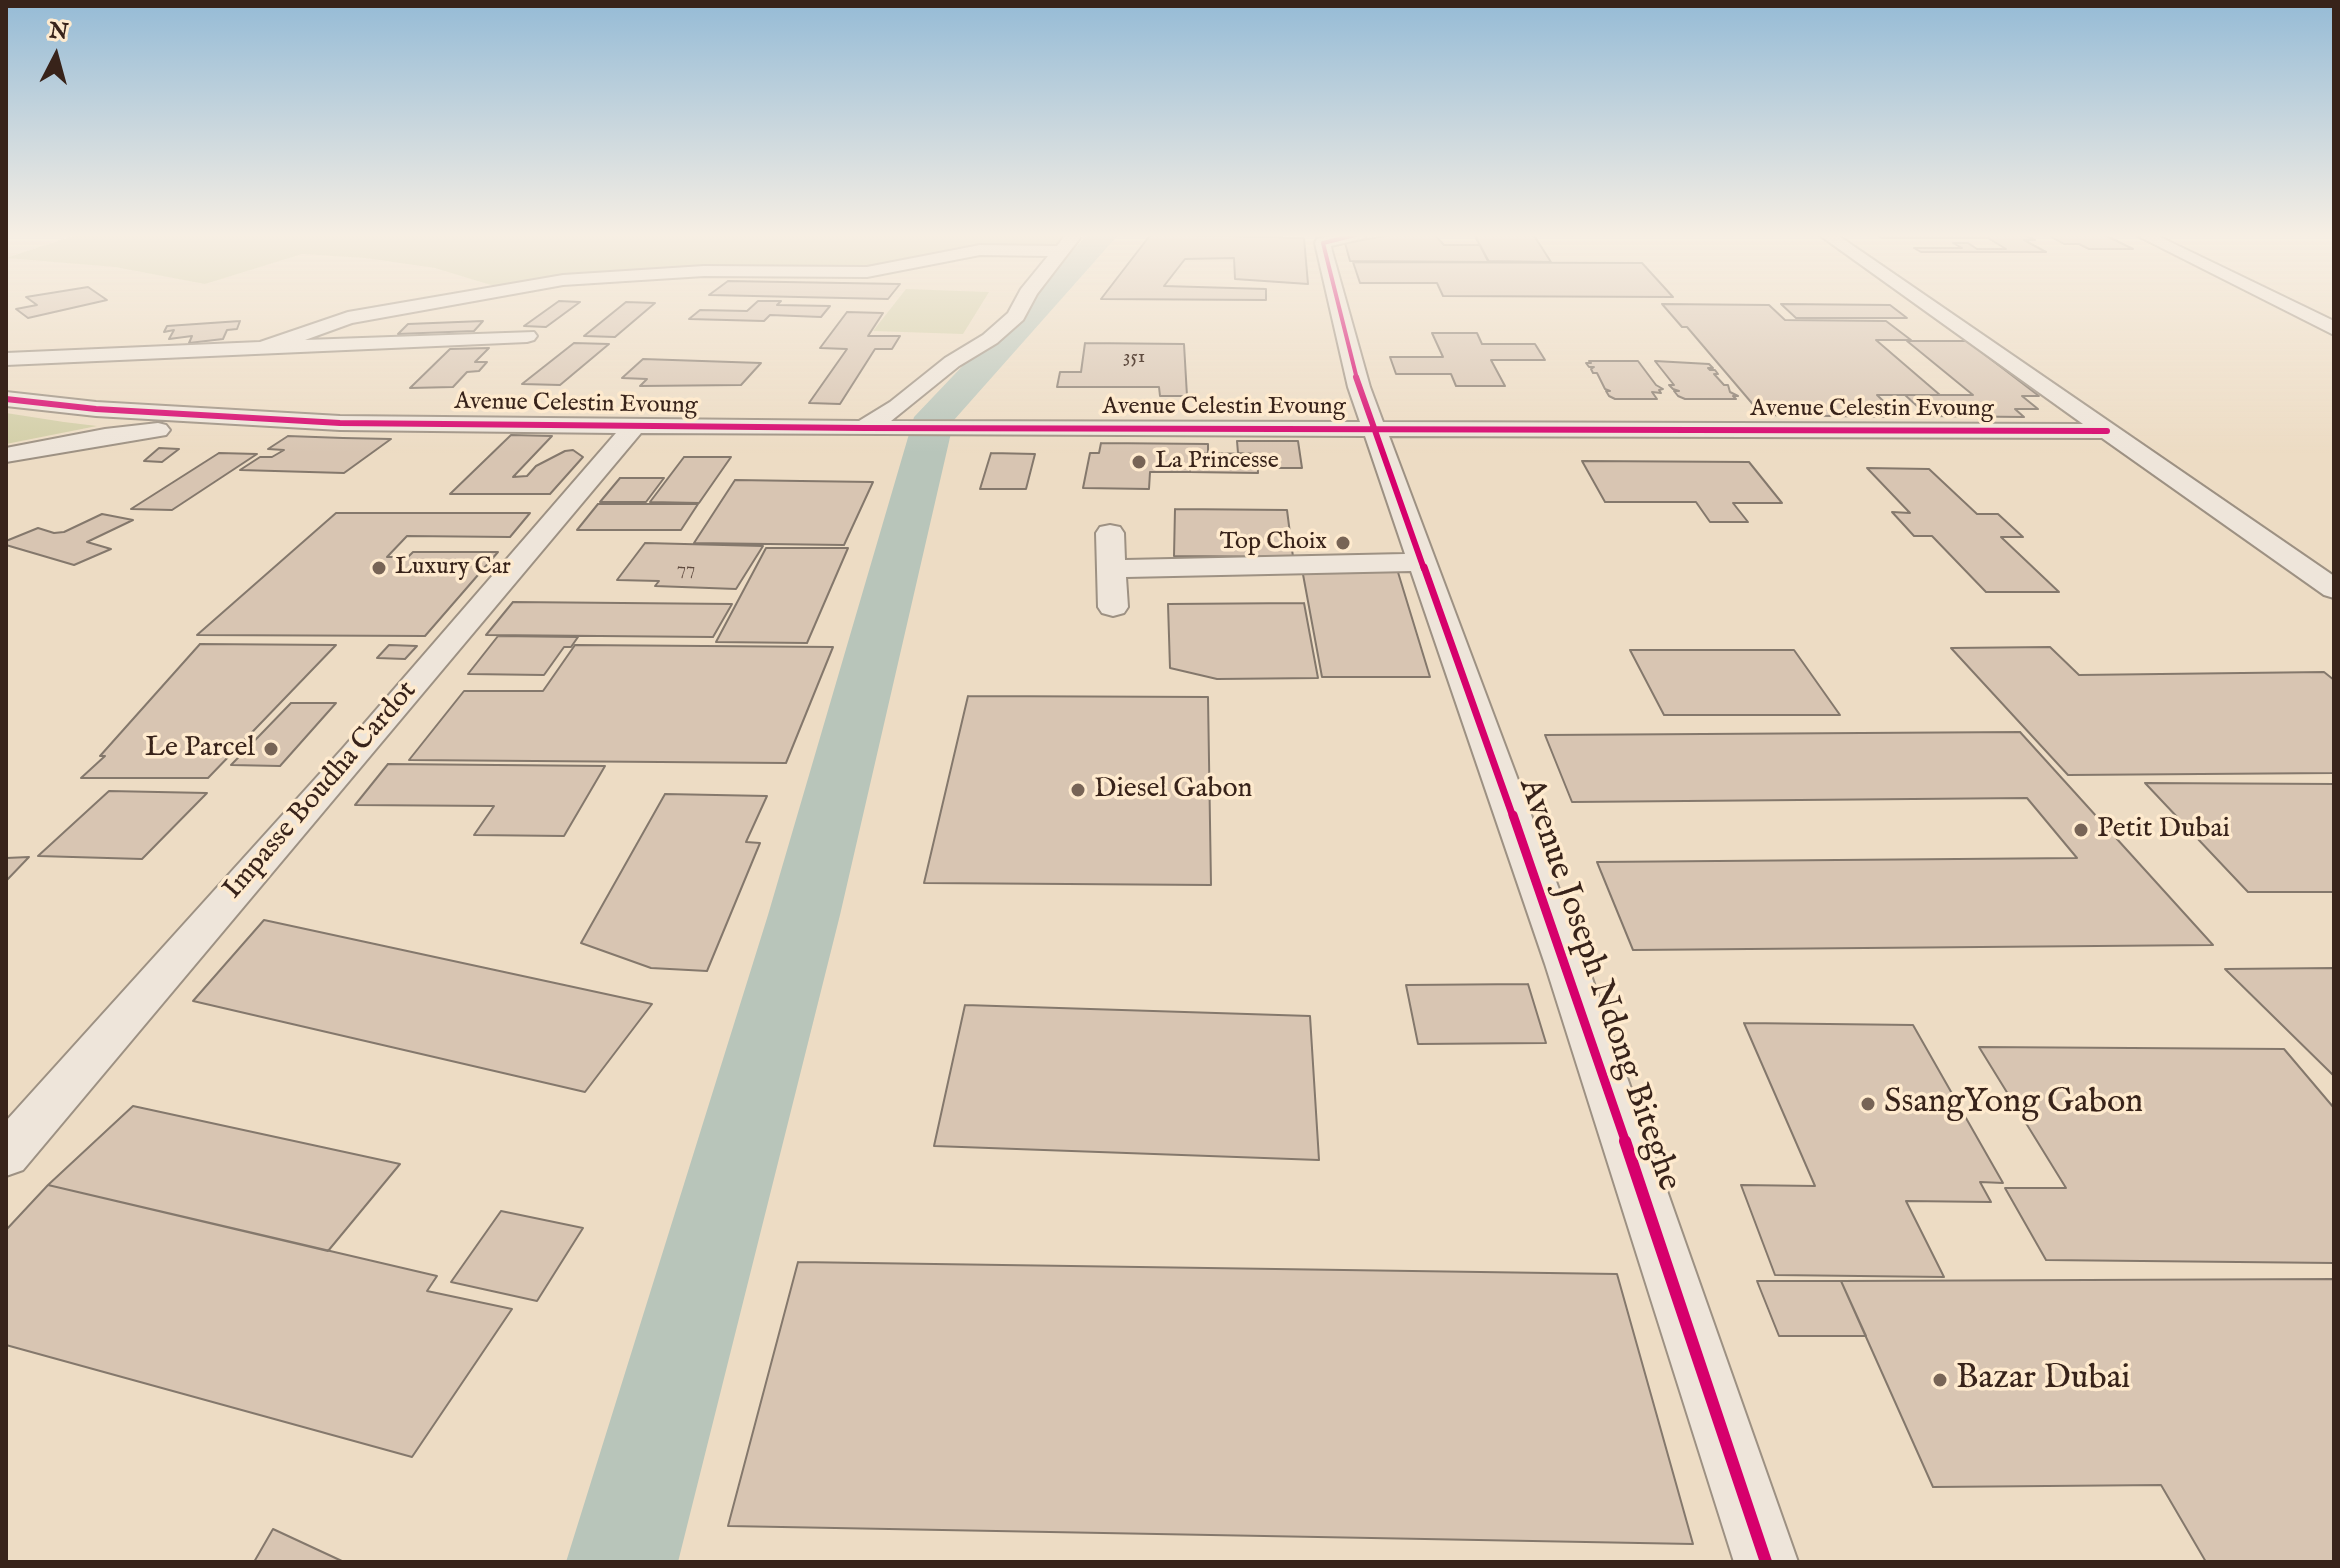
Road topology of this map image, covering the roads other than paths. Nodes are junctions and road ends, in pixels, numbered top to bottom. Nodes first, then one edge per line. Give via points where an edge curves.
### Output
1 (409, 307) edge
2 (1021, 307) edge
3 (1337, 307) edge
4 (1930, 307) edge
5 (2290, 307) edge
6 (2334, 329) edge
7 (527, 336) dead end
8 (267, 346) junction
9 (6, 359) edge
10 (6, 399) edge
11 (6, 409) edge
12 (199, 416) junction
13 (340, 423) junction
14 (133, 424) junction
15 (236, 426) junction
16 (634, 426) junction
17 (864, 428) junction
18 (1374, 428) junction
19 (2107, 431) junction
20 (6, 447) edge
21 (6, 455) edge
22 (1110, 533) dead end
23 (1423, 562) junction
24 (1111, 569) junction
25 (2334, 589) edge
26 (1113, 607) dead end
27 (6, 1155) edge
28 (1766, 1562) edge

1 - 8 street via 348,318
2 - 17 street via 990,339
3 - 18 street, Avenue Joseph Ndong Biteghe
4 - 19 street
5 - 6 street
7 - 8 street
8 - 9 street
10 - 12 street
11 - 14 street
12 - 13 street
12 - 14 street
13 - 15 street
13 - 16 street, Avenue Celestin Evoung
14 - 15 street
14 - 20 street
15 - 21 street via 105,436
16 - 17 street, Avenue Celestin Evoung
16 - 27 street, Impasse Boudha Cardot
17 - 18 street, Avenue Celestin Evoung
18 - 19 street, Avenue Celestin Evoung
18 - 23 street, Avenue Joseph Ndong Biteghe
19 - 25 street
22 - 24 street
23 - 24 street
23 - 28 street, Avenue Joseph Ndong Biteghe via 1566,964
24 - 26 street

